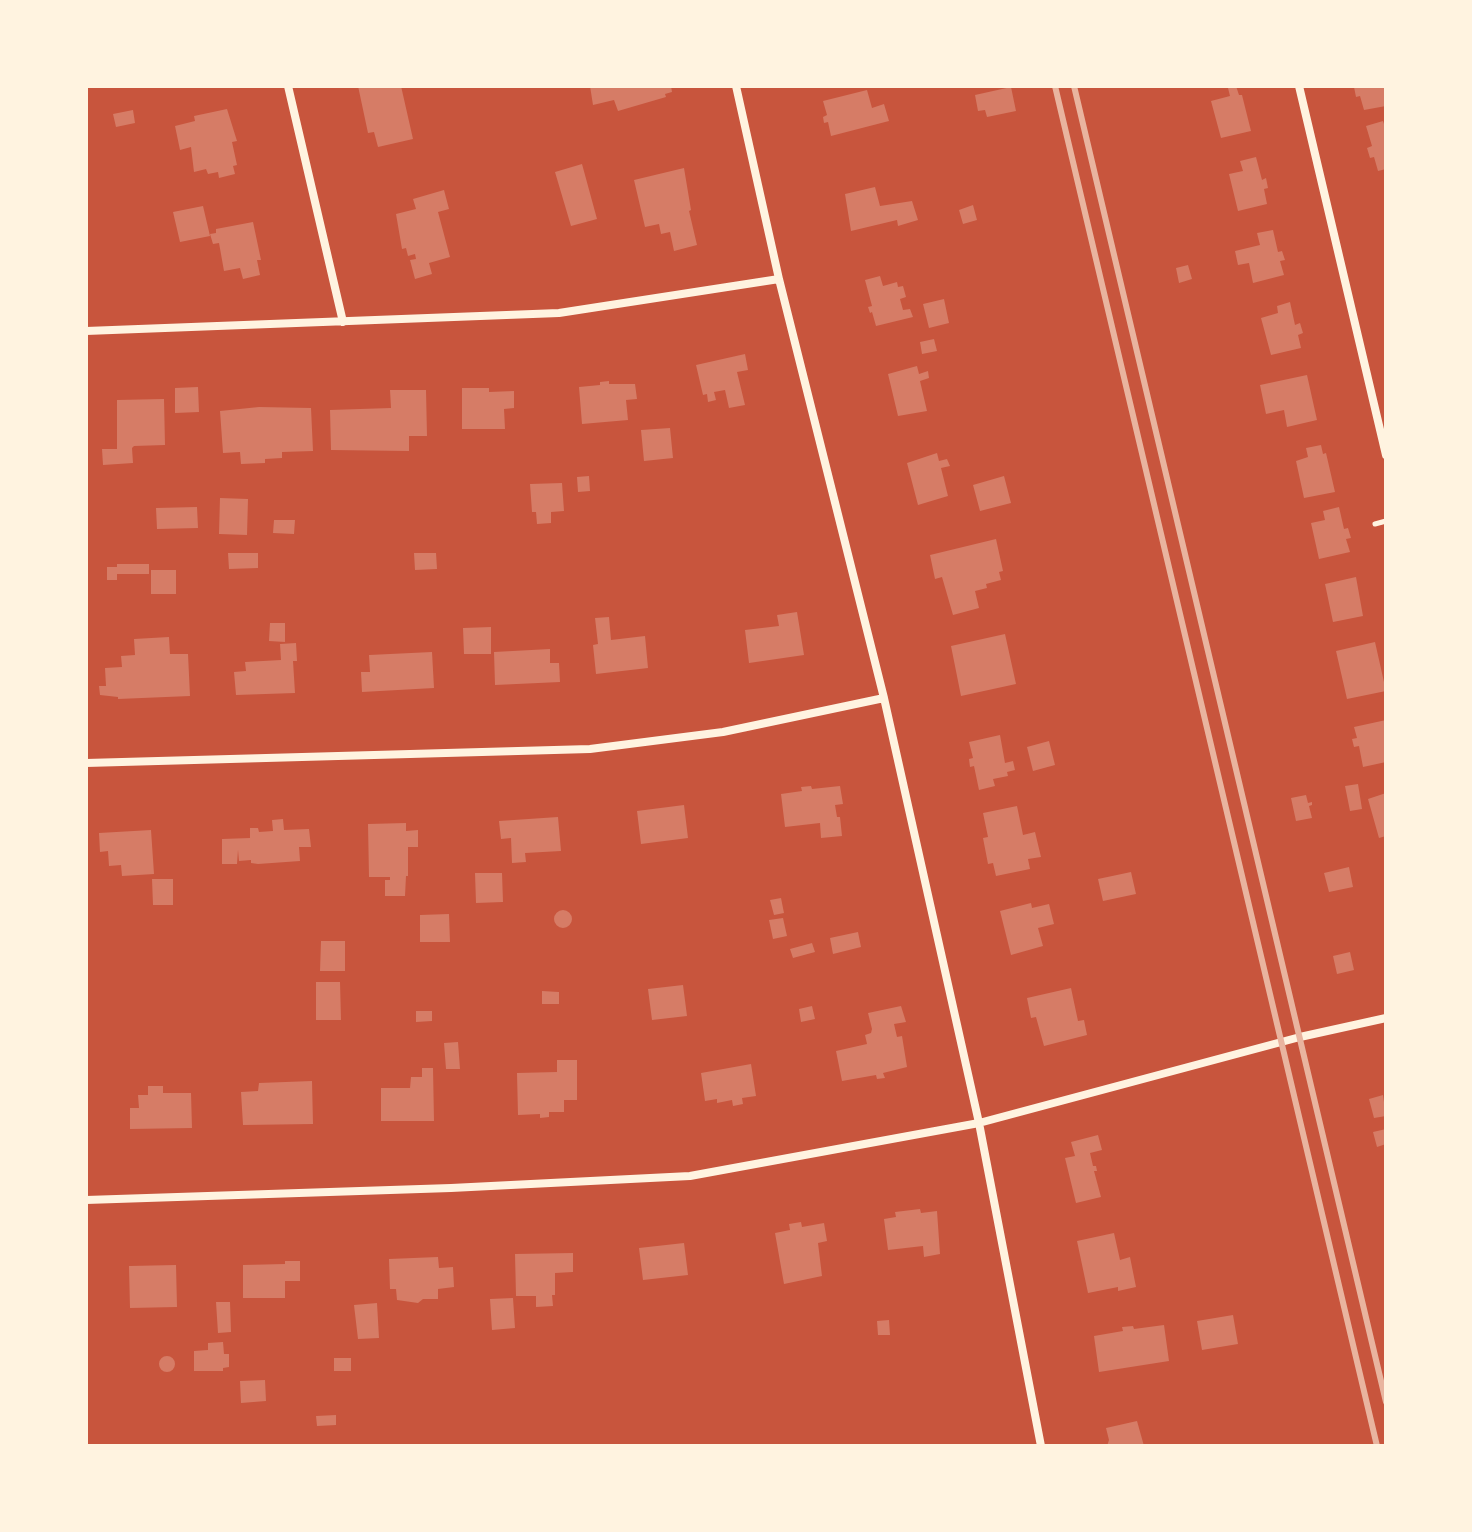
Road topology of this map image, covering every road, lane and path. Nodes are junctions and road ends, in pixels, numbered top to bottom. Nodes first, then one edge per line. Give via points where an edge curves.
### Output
1 (288, 86) edge
2 (736, 86) edge
3 (1299, 86) edge
4 (779, 279) junction
5 (343, 322) junction
6 (86, 331) edge
7 (1386, 455) edge
8 (1386, 521) edge
9 (1375, 524) dead end
10 (884, 698) junction
11 (86, 763) edge
12 (1386, 1018) edge
13 (979, 1123) junction
14 (86, 1200) edge
15 (1041, 1446) edge

1 - 5 street
2 - 4 street
3 - 7 street
4 - 5 street via 559,313
4 - 10 street
5 - 6 street
8 - 9 path
10 - 11 street via 723,732 590,749
10 - 13 street
12 - 13 street
13 - 14 street via 690,1176
13 - 15 street

